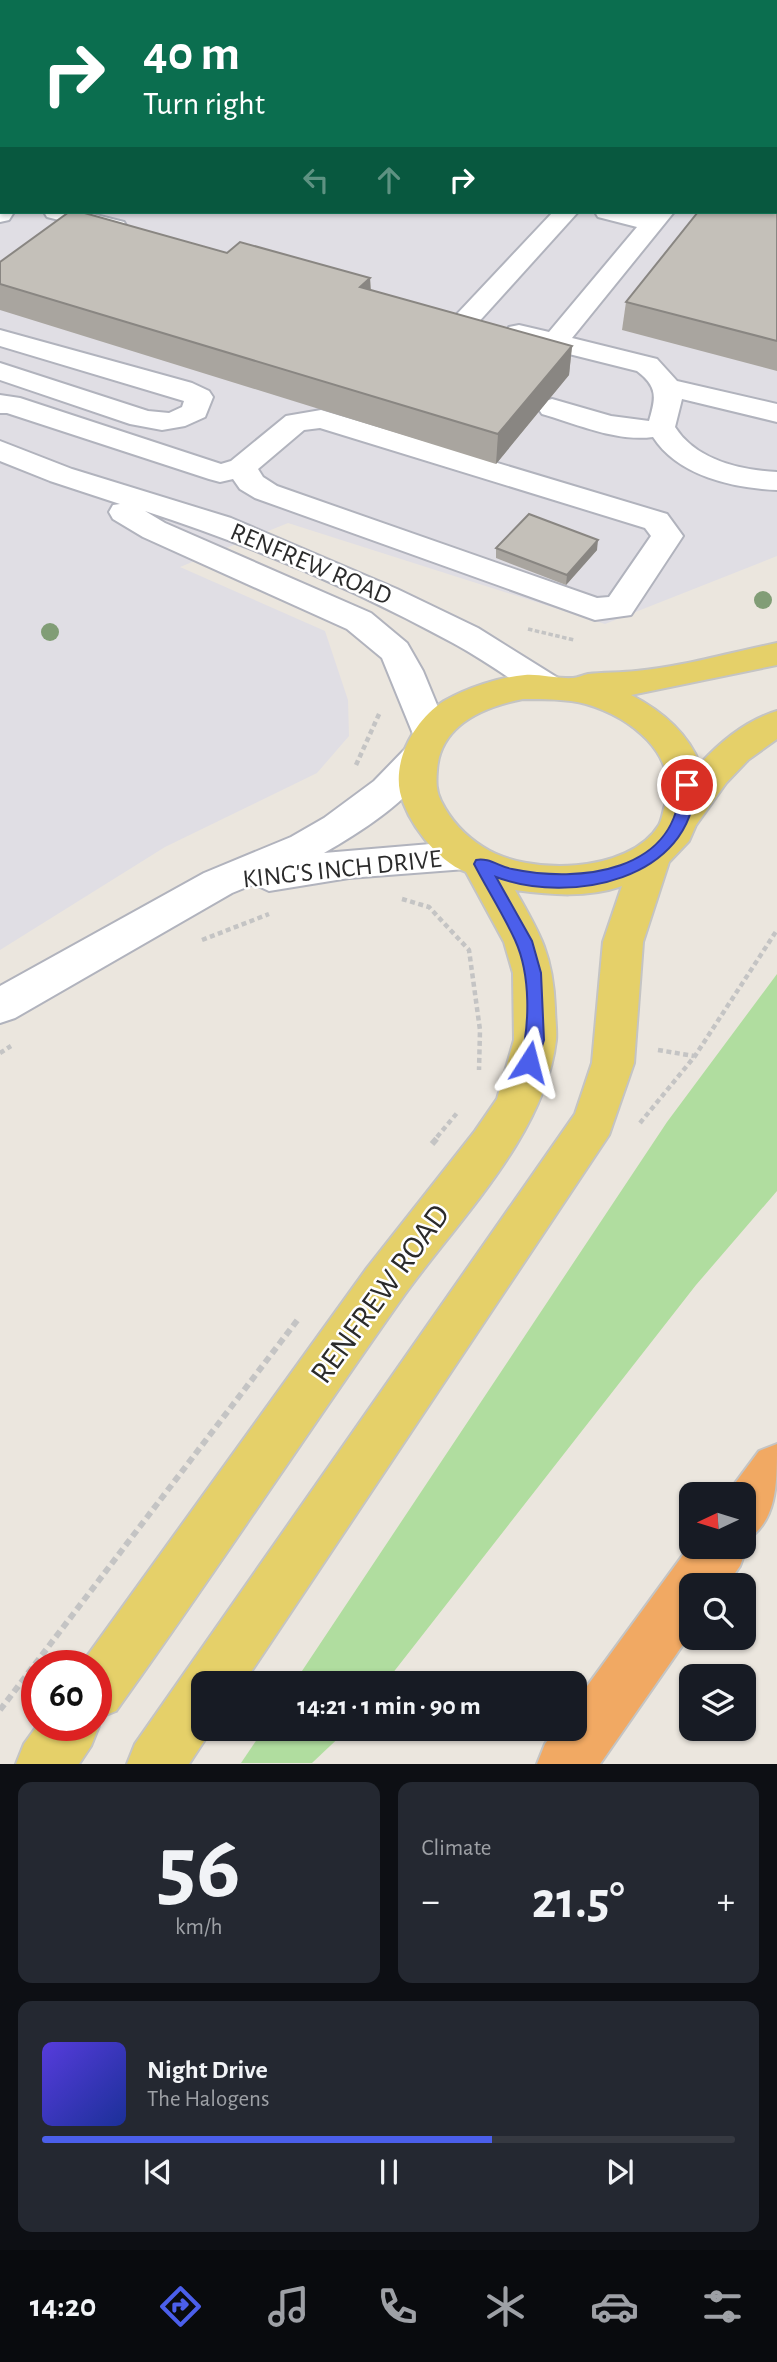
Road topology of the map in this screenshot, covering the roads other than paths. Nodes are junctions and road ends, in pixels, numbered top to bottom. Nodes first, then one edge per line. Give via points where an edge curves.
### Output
1 (64, 214) edge
2 (564, 214) edge
3 (624, 214) edge
4 (658, 218) edge
5 (137, 233) edge
6 (0, 338) edge
7 (555, 342) junction
8 (0, 370) edge
9 (668, 387) junction
10 (0, 404) edge
11 (552, 408) dead end
12 (777, 413) edge
13 (661, 427) junction
14 (0, 450) edge
15 (242, 467) junction
16 (61, 475) junction
17 (777, 481) edge
18 (266, 492) junction
19 (220, 525) junction
20 (777, 654) edge
21 (555, 687) junction
22 (777, 723) edge
23 (425, 745) junction
24 (681, 820) junction
25 (652, 855) junction
26 (474, 860) junction
27 (218, 883) junction
28 (0, 1006) edge
29 (777, 1469) edge
30 (756, 1498) edge
31 (679, 1605) edge
32 (112, 1670) edge
33 (219, 1671) edge
34 (191, 1711) edge
35 (60, 1741) edge
36 (44, 1763) edge
37 (155, 1763) edge
38 (565, 1763) edge

1 - 5 street
2 - 7 street via 456,317
3 - 4 street
4 - 7 street
6 - 8 street via 199,397 195,411 163,424
7 - 9 street via 647,365
9 - 12 street
9 - 13 street
10 - 15 street via 220,473
11 - 13 street via 635,430
13 - 17 street via 674,447 702,464
14 - 16 street, RENFREW ROAD
15 - 18 street via 251,483
15 - 18 street via 296,422 321,419 656,521 667,536 619,607 595,609
16 - 19 street, RENFREW ROAD
16 - 23 street, RENFREW ROAD via 154,530 359,621 395,651 406,671
18 - 19 street via 245,500
19 - 21 street, RENFREW ROAD via 386,596
20 - 21 main road via 639,683
21 - 23 main road via 523,687 467,703 447,717
21 - 24 main road via 587,691 624,705 649,720 669,740 683,764 687,785
22 - 24 main road via 720,763
23 - 26 main road via 418,794 431,821 450,844
23 - 27 street, KING'S INCH DRIVE via 387,790 337,828
24 - 25 main road via 670,839
25 - 26 main road via 623,871 561,882 508,875
25 - 33 main road via 623,942 613,1063 594,1122
26 - 27 street, KING'S INCH DRIVE via 349,864
26 - 32 main road, RENFREW ROAD via 524,941 533,973 535,1040 498,1100 491,1145 384,1284
27 - 28 street, KING'S INCH DRIVE
29 - 30 highway
31 - 38 highway
34 - 37 main road
35 - 36 main road

